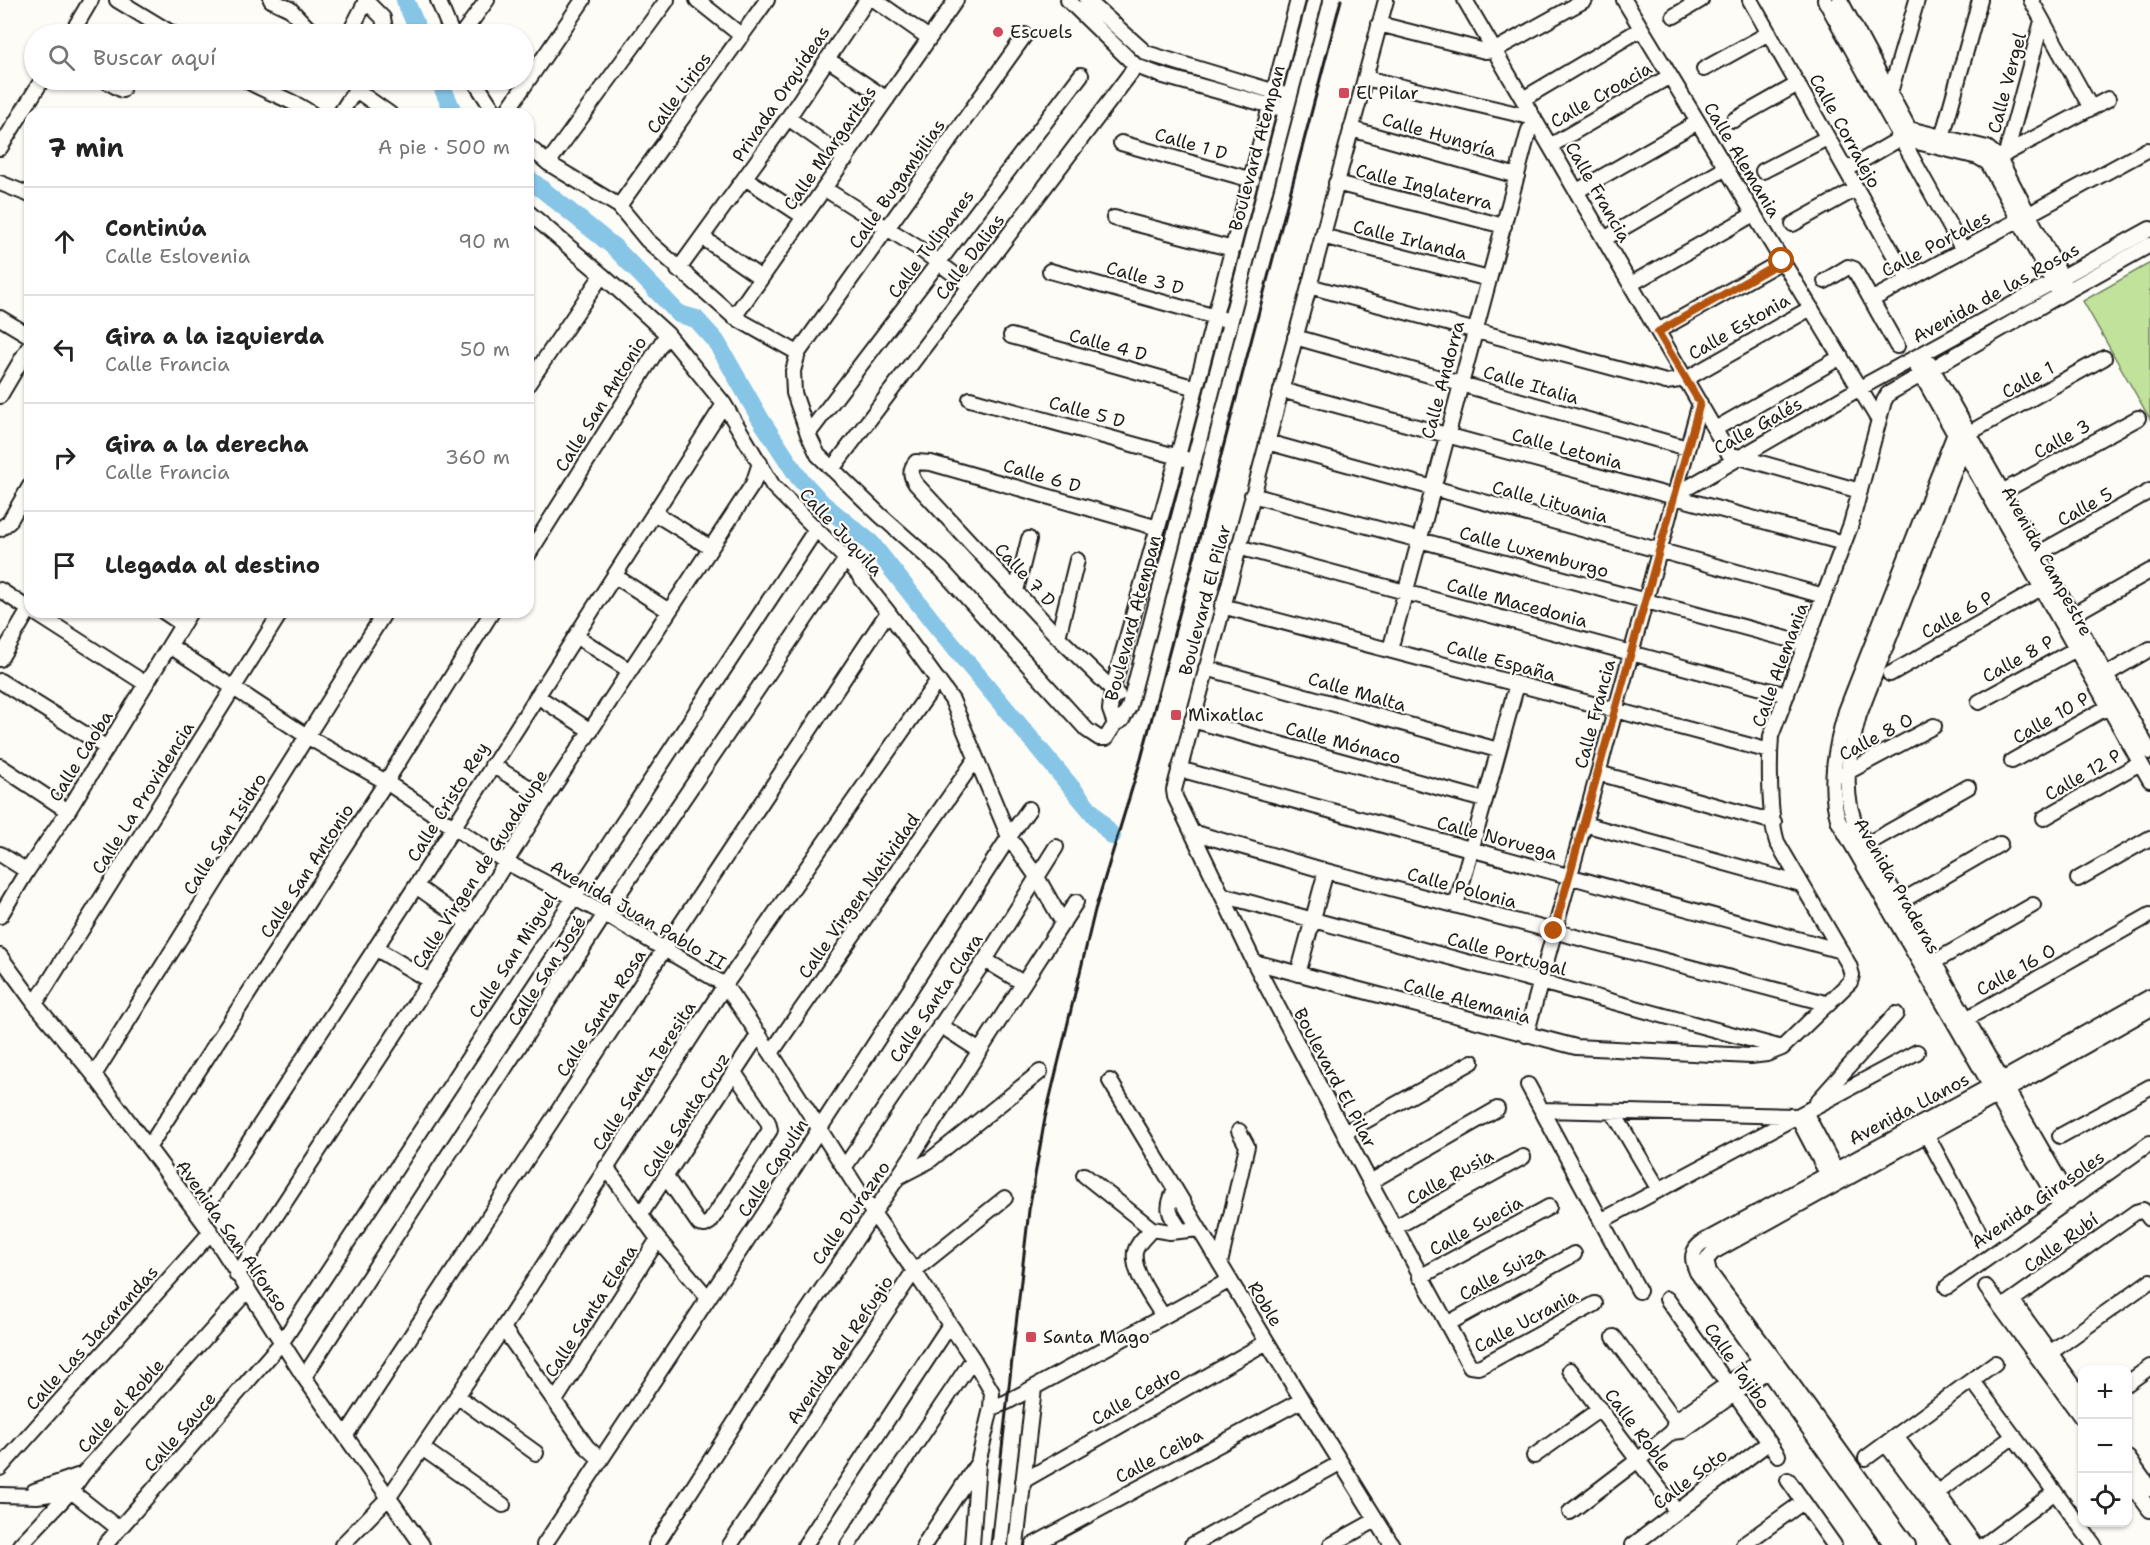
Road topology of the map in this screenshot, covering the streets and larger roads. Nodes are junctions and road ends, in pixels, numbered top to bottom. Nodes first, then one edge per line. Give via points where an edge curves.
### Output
1 (117, 0) edge
2 (271, 0) edge
3 (438, 0) edge
4 (487, 0) edge
5 (583, 0) edge
6 (667, 0) edge
7 (697, 0) edge
8 (768, 0) edge
9 (867, 0) edge
10 (874, 0) edge
11 (956, 0) edge
12 (1068, 0) edge
13 (1299, 0) edge
14 (1315, 0) edge
15 (1386, 0) edge
16 (1585, 0) edge
17 (1624, 0) edge
18 (1701, 0) edge
19 (1750, 0) edge
20 (1825, 0) edge
21 (1840, 0) edge
22 (1917, 0) edge
23 (1980, 0) edge
24 (2031, 0) edge
25 (88, 1) edge
26 (366, 1) edge
27 (1468, 1) edge
28 (1094, 3) edge
29 (292, 4) edge
30 (1849, 7) edge
31 (1674, 16) dead end
32 (2042, 21) junction
33 (76, 24) edge
34 (157, 24) edge
35 (306, 24) edge
36 (354, 24) edge
37 (384, 24) edge
38 (448, 24) edge
39 (469, 24) edge
40 (1379, 24) junction
41 (1097, 27) junction
42 (1641, 29) junction
43 (1841, 29) junction
44 (1769, 33) junction
45 (1025, 35) dead end
46 (742, 36) junction
47 (929, 38) junction
48 (1495, 50) junction
49 (827, 59) junction
50 (1136, 66) junction
51 (1704, 69) dead end
52 (534, 72) edge
53 (1081, 75) dead end
54 (1670, 76) junction
55 (1365, 78) junction
56 (1798, 84) junction
57 (37, 90) edge
58 (265, 90) edge
59 (356, 90) edge
60 (364, 90) edge
61 (480, 90) edge
62 (521, 90) edge
63 (1275, 92) junction
64 (1890, 92) junction
65 (1289, 96) junction
66 (887, 99) junction
67 (1523, 99) junction
68 (2108, 99) dead end
69 (1270, 106) junction
70 (29, 108) edge
71 (303, 108) edge
72 (344, 108) edge
73 (384, 108) edge
74 (492, 108) edge
75 (509, 108) edge
76 (1886, 108) junction
77 (2091, 108) junction
78 (1286, 110) junction
79 (24, 117) edge
80 (788, 118) junction
81 (1535, 120) junction
82 (1734, 120) dead end
83 (1698, 122) junction
84 (1351, 129) junction
85 (1905, 133) junction
86 (1827, 138) junction
87 (1941, 142) junction
88 (1121, 143) dead end
89 (1550, 146) junction
90 (0, 148) edge
91 (2147, 150) dead end
92 (534, 151) edge
93 (1998, 158) junction
94 (846, 159) junction
95 (548, 163) junction
96 (1726, 168) junction
97 (1846, 170) junction
98 (1764, 171) dead end
99 (1517, 176) junction
100 (745, 178) junction
101 (1252, 180) junction
102 (0, 183) edge
103 (1336, 183) junction
104 (825, 189) junction
105 (1856, 189) junction
106 (1577, 191) junction
107 (24, 193) edge
108 (619, 207) junction
109 (1754, 214) junction
110 (804, 217) junction
111 (2024, 217) junction
112 (1114, 218) dead end
113 (534, 219) edge
114 (1793, 224) dead end
115 (1504, 226) junction
116 (888, 229) junction
117 (2150, 229) edge
118 (1322, 236) junction
119 (702, 237) junction
120 (1604, 239) junction
121 (2150, 245) edge
122 (1233, 249) junction
123 (1963, 250) junction
124 (1782, 261) junction
125 (940, 263) junction
126 (678, 270) junction
127 (1050, 271) dead end
128 (602, 274) junction
129 (761, 278) junction
130 (1489, 279) junction
131 (2057, 279) junction
132 (1908, 280) junction
133 (1825, 281) dead end
134 (1631, 284) junction
135 (970, 286) junction
136 (1309, 286) junction
137 (2064, 292) junction
138 (1871, 300) junction
139 (1811, 308) junction
140 (734, 317) junction
141 (1215, 317) junction
142 (0, 318) edge
143 (1230, 321) junction
144 (24, 332) edge
145 (1475, 332) junction
146 (1658, 332) junction
147 (667, 334) junction
148 (1011, 336) dead end
149 (1295, 337) junction
150 (1897, 346) dead end
151 (798, 353) junction
152 (24, 355) edge
153 (1841, 357) junction
154 (1918, 357) junction
155 (2104, 358) dead end
156 (1927, 372) junction
157 (534, 375) edge
158 (1686, 379) junction
159 (1461, 384) junction
160 (1196, 388) junction
161 (1860, 388) junction
162 (1281, 390) junction
163 (0, 396) edge
164 (970, 399) dead end
165 (1700, 403) junction
166 (724, 404) junction
167 (1878, 418) junction
168 (1960, 418) junction
169 (2138, 418) dead end
170 (1715, 429) junction
171 (1969, 433) junction
172 (808, 434) junction
173 (1955, 434) junction
174 (1448, 435) junction
175 (1267, 442) junction
176 (1687, 448) junction
177 (1964, 450) junction
178 (1178, 456) junction
179 (1739, 457) junction
180 (1193, 461) junction
181 (916, 462) joint
182 (760, 463) junction
183 (832, 469) junction
184 (753, 484) junction
185 (1934, 484) junction
186 (773, 486) junction
187 (1433, 488) junction
188 (1947, 490) junction
189 (1860, 491) junction
190 (2150, 491) edge
191 (2002, 492) junction
192 (1252, 495) junction
193 (24, 496) edge
194 (1674, 496) junction
195 (654, 513) junction
196 (1158, 528) junction
197 (0, 529) edge
198 (816, 529) junction
199 (1029, 539) dead end
200 (1419, 540) junction
201 (1844, 543) junction
202 (534, 545) edge
203 (1238, 547) junction
204 (711, 548) junction
205 (1659, 551) junction
206 (2032, 557) junction
207 (846, 559) junction
208 (1077, 560) dead end
209 (2150, 571) edge
210 (615, 576) junction
211 (2042, 588) junction
212 (0, 590) edge
213 (1016, 591) junction
214 (1405, 592) junction
215 (1824, 596) junction
216 (1645, 601) junction
217 (24, 605) edge
218 (1222, 606) junction
219 (669, 611) junction
220 (888, 612) junction
221 (2072, 615) junction
222 (26, 618) edge
223 (43, 618) edge
224 (173, 618) edge
225 (186, 618) edge
226 (277, 618) edge
227 (381, 618) edge
228 (488, 618) edge
229 (182, 624) junction
230 (576, 636) junction
231 (1058, 637) junction
232 (1806, 644) junction
233 (170, 646) junction
234 (2076, 649) junction
235 (2150, 649) edge
236 (1390, 650) junction
237 (1631, 653) junction
238 (0, 659) edge
239 (1206, 668) junction
240 (630, 670) junction
241 (1890, 674) dead end
242 (2100, 678) junction
243 (938, 680) junction
244 (0, 681) edge
245 (146, 684) junction
246 (1516, 684) junction
247 (233, 688) junction
248 (1112, 691) junction
249 (1787, 695) junction
250 (537, 696) junction
251 (1979, 702) dead end
252 (1130, 703) junction
253 (2108, 707) junction
254 (1615, 710) junction
255 (1192, 720) junction
256 (1115, 724) junction
257 (1934, 726) dead end
258 (591, 731) junction
259 (2145, 732) edge
260 (308, 736) junction
261 (107, 748) junction
262 (1498, 750) junction
263 (1770, 751) junction
264 (2150, 752) edge
265 (975, 760) junction
266 (2012, 761) dead end
267 (2140, 763) junction
268 (492, 765) junction
269 (0, 766) edge
270 (1179, 769) junction
271 (1598, 773) junction
272 (1840, 776) junction
273 (2150, 780) edge
274 (386, 782) junction
275 (1968, 787) dead end
276 (546, 798) junction
277 (1484, 800) junction
278 (1029, 809) dead end
279 (68, 811) junction
280 (2044, 818) dead end
281 (1774, 822) junction
282 (1584, 824) junction
283 (453, 828) junction
284 (1192, 832) junction
285 (1009, 837) junction
286 (2150, 838) edge
287 (2000, 844) dead end
288 (1056, 847) dead end
289 (1861, 847) junction
290 (1471, 849) junction
291 (0, 854) edge
292 (506, 862) junction
293 (27, 871) junction
294 (1326, 871) junction
295 (1037, 877) junction
296 (1569, 877) junction
297 (2078, 879) dead end
298 (1801, 884) junction
299 (416, 886) junction
300 (1222, 895) junction
301 (573, 896) junction
302 (1076, 902) dead end
303 (1900, 902) junction
304 (1456, 905) junction
305 (2033, 905) dead end
306 (605, 914) junction
307 (2150, 915) edge
308 (0, 916) edge
309 (1312, 920) junction
310 (468, 923) junction
311 (1064, 923) junction
312 (1554, 931) junction
313 (375, 948) junction
314 (664, 948) junction
315 (1840, 951) junction
316 (0, 956) edge
317 (985, 960) junction
318 (1254, 962) junction
319 (1934, 962) junction
320 (1298, 974) junction
321 (430, 981) junction
322 (1540, 982) junction
323 (1023, 983) junction
324 (725, 986) junction
325 (2150, 997) edge
326 (35, 1004) junction
327 (1828, 1004) junction
328 (2150, 1009) edge
329 (1896, 1014) dead end
330 (1966, 1019) junction
331 (940, 1025) junction
332 (759, 1034) junction
333 (1526, 1035) junction
334 (1782, 1048) junction
335 (980, 1051) junction
336 (1917, 1052) dead end
337 (771, 1053) junction
338 (1472, 1062) dead end
339 (1040, 1072) dead end
340 (735, 1074) junction
341 (94, 1075) junction
342 (1110, 1081) dead end
343 (1528, 1085) dead end
344 (2150, 1087) edge
345 (1999, 1088) junction
346 (1497, 1108) dead end
347 (1542, 1110) junction
348 (1613, 1112) junction
349 (1805, 1112) junction
350 (819, 1129) junction
351 (1924, 1129) junction
352 (1239, 1131) dead end
353 (1344, 1133) junction
354 (2060, 1136) dead end
355 (2150, 1143) edge
356 (148, 1148) junction
357 (1523, 1157) dead end
358 (606, 1167) junction
359 (844, 1168) junction
360 (1084, 1175) dead end
361 (666, 1177) junction
362 (898, 1177) junction
363 (1834, 1177) junction
364 (1370, 1182) junction
365 (1175, 1189) junction
366 (1659, 1190) junction
367 (1005, 1198) dead end
368 (2065, 1202) junction
369 (1549, 1207) dead end
370 (873, 1213) junction
371 (641, 1214) junction
372 (2146, 1215) edge
373 (200, 1217) junction
374 (1601, 1221) junction
375 (1394, 1228) junction
376 (1199, 1229) junction
377 (1152, 1230) junction
378 (1181, 1231) junction
379 (211, 1232) junction
380 (1980, 1234) dead end
381 (658, 1239) junction
382 (1574, 1254) dead end
383 (1220, 1263) junction
384 (914, 1271) junction
385 (237, 1275) junction
386 (1420, 1277) junction
387 (1230, 1280) junction
388 (2150, 1281) edge
389 (1947, 1287) dead end
390 (1986, 1287) dead end
391 (248, 1290) junction
392 (1639, 1291) dead end
393 (708, 1298) junction
394 (1667, 1299) dead end
395 (1595, 1304) dead end
396 (2007, 1304) junction
397 (1163, 1316) junction
398 (1447, 1324) junction
399 (949, 1326) junction
400 (503, 1328) junction
401 (1614, 1337) dead end
402 (282, 1342) junction
403 (1267, 1342) junction
404 (2045, 1357) junction
405 (973, 1359) junction
406 (1769, 1362) junction
407 (1995, 1363) dead end
408 (2150, 1367) edge
409 (1473, 1368) joint
410 (1570, 1370) dead end
411 (304, 1377) junction
412 (1972, 1380) junction
413 (2132, 1380) edge
414 (1034, 1388) junction
415 (1730, 1389) junction
416 (2078, 1392) edge
417 (457, 1396) junction
418 (1302, 1400) junction
419 (555, 1401) junction
420 (991, 1408) junction
421 (1600, 1409) junction
422 (2078, 1411) edge
423 (1676, 1428) junction
424 (346, 1435) junction
425 (2014, 1436) junction
426 (1891, 1440) junction
427 (1768, 1443) junction
428 (422, 1448) junction
429 (536, 1453) dead end
430 (1778, 1455) dead end
431 (1534, 1456) dead end
432 (1866, 1458) dead end
433 (601, 1460) junction
434 (1638, 1460) junction
435 (978, 1463) junction
436 (1340, 1463) junction
437 (2132, 1465) edge
438 (0, 1468) edge
439 (83, 1474) junction
440 (1788, 1480) dead end
441 (1023, 1481) junction
442 (2132, 1486) edge
443 (2150, 1489) edge
444 (71, 1491) junction
445 (2055, 1492) junction
446 (0, 1495) edge
447 (25, 1496) junction
448 (1932, 1496) junction
449 (388, 1497) junction
450 (1803, 1502) junction
451 (2148, 1504) edge
452 (503, 1505) dead end
453 (1570, 1512) dead end
454 (1677, 1512) junction
455 (1376, 1520) junction
456 (118, 1529) junction
457 (1747, 1544) edge
458 (20, 1545) edge
459 (105, 1545) edge
460 (342, 1545) edge
461 (422, 1545) edge
462 (544, 1545) edge
463 (656, 1545) edge
464 (730, 1545) edge
465 (805, 1545) edge
466 (848, 1545) edge
467 (924, 1545) edge
468 (972, 1545) edge
469 (1016, 1545) edge
470 (1033, 1545) edge
471 (1192, 1545) edge
472 (1331, 1545) edge
473 (1392, 1545) edge
474 (1633, 1545) edge
475 (1834, 1545) edge
476 (1892, 1545) edge
477 (1908, 1545) edge
478 (1960, 1545) edge
479 (1975, 1545) edge
480 (1984, 1545) edge
481 (2094, 1545) edge

1 - 34 street
2 - 29 street
3 - 38 street
4 - 39 street
5 - 52 street
6 - 95 street
7 - 46 street
8 - 46 street, Calle Lirios
9 - 49 street, Privada Orquídeas
10 - 47 street
11 - 47 street, Calle Margaritas
12 - 41 street
13 - 63 street, Boulevard Atempan
14 - 65 street, Boulevard Atempan
15 - 40 street, Boulevard El Pilar
16 - 48 street
17 - 42 street, Calle Alemania
18 - 31 street
19 - 44 street, Calle Corralejo
20 - 43 street
21 - 30 street
22 - 64 street
23 - 87 street
24 - 32 street
25 - 33 street
26 - 36 street
26 - 37 street
27 - 48 street, Calle Francia
28 - 41 street
28 - 63 street via 1133,43 1154,56
29 - 35 street
30 - 43 street
30 - 64 street
32 - 77 street
32 - 93 street, Calle Vergel
40 - 48 street via 1485,51
40 - 55 street, Boulevard El Pilar
41 - 50 street
42 - 54 street, Calle Alemania
42 - 67 street
43 - 76 street
44 - 51 street
44 - 56 street, Calle Corralejo
45 - 116 street, Calle Bugambilias
46 - 108 street, Calle Lirios
47 - 66 street, Calle Margaritas
48 - 67 street, Calle Francia
49 - 66 street
49 - 80 street, Privada Orquídeas
50 - 69 street
50 - 135 street, Calle Dalias
53 - 125 street, Calle Tulipanes
54 - 83 street, Calle Alemania
54 - 89 street, Calle Croacia
55 - 81 street
55 - 84 street, Boulevard El Pilar
56 - 82 street
56 - 86 street, Calle Corralejo
57 - 70 street
58 - 71 street
59 - 72 street
60 - 73 street
61 - 74 street
62 - 75 street
63 - 65 street
63 - 69 street, Boulevard Atempan
64 - 76 street
64 - 85 street
65 - 78 street, Boulevard Atempan
66 - 94 street, Calle Margaritas
67 - 81 street, Calle Francia
68 - 77 street
69 - 78 street
69 - 101 street, Boulevard Atempan
76 - 85 street
77 - 93 street
78 - 143 street, Boulevard Atempan
79 - 90 street
80 - 94 street
80 - 100 street, Privada Orquídeas
81 - 89 street, Calle Francia
81 - 99 street, Calle Andorra
83 - 96 street, Calle Alemania
83 - 106 street
84 - 99 street, Calle Hungría
84 - 103 street, Boulevard El Pilar
85 - 87 street
85 - 97 street
85 - 123 street
86 - 97 street, Calle Corralejo
86 - 98 street
87 - 93 street via 1984,159
88 - 101 street, Calle 1 D
89 - 106 street, Calle Francia
91 - 111 street, Calle Portales
92 - 95 street
93 - 111 street
94 - 104 street, Calle Margaritas
95 - 108 street
96 - 109 street, Calle Alemania
96 - 120 street
97 - 105 street, Calle Corralejo
99 - 115 street, Calle Andorra
100 - 110 street, Privada Orquídeas
100 - 119 street, Privada Orquídeas
101 - 122 street, Boulevard Atempan
102 - 107 street
103 - 115 street, Calle Inglaterra
103 - 118 street, Boulevard El Pilar
104 - 110 street, Calle Margaritas
104 - 116 street
105 - 114 street
105 - 132 street, Calle Corralejo
106 - 120 street, Calle Francia
108 - 126 street
109 - 124 street, Calle Alemania
109 - 134 street
110 - 129 street, Calle Margaritas
111 - 123 street, Calle Portales
111 - 131 street
112 - 122 street
113 - 128 street, Calle Juquila
115 - 130 street, Calle Andorra
116 - 125 street
116 - 151 street, Calle Bugambilias
117 - 131 street, Avenida de las Rosas
118 - 130 street, Calle Irlanda
118 - 136 street, Boulevard El Pilar
119 - 126 street, Privada Orquídeas
119 - 129 street
120 - 134 street, Calle Francia
121 - 137 street, Avenida de las Rosas
122 - 141 street, Boulevard Atempan
123 - 132 street, Calle Portales
124 - 139 street, Calle Alemania
124 - 146 street
125 - 135 street
125 - 172 street, Calle Tulipanes
126 - 140 street
127 - 141 street, Calle 3 D
128 - 147 street, Calle Juquila
128 - 157 street
129 - 140 street, Calle Margaritas
130 - 145 street, Calle Andorra
131 - 137 street
131 - 154 street, Avenida de las Rosas
132 - 138 street, Calle Portales
133 - 138 street via 1848,267 1854,268
134 - 146 street, Calle Francia
135 - 183 street, Calle Dalias
136 - 145 street
136 - 149 street, Boulevard El Pilar
137 - 156 street, Avenida de las Rosas
138 - 150 street
139 - 153 street, Calle Alemania
139 - 158 street, Calle Estonia
140 - 151 street
141 - 143 street, Calle 3 D
141 - 160 street, Boulevard Atempan
142 - 144 street
143 - 180 street, Boulevard Atempan
145 - 158 street via 1666,382
145 - 159 street, Calle Andorra
146 - 158 street, Calle Francia
147 - 166 street, Calle Juquila
147 - 202 street, Calle San Antonio
148 - 160 street, Calle 4 D
149 - 159 street, Calle Italia
149 - 162 street, Boulevard El Pilar
151 - 172 street via 794,393
152 - 163 street
153 - 161 street, Calle Alemania
153 - 170 street
154 - 156 street, Avenida Campestre
154 - 161 street, Avenida de las Rosas
155 - 171 street, Calle 1
156 - 167 street, Avenida de las Rosas via 1888,394
156 - 168 street, Avenida Campestre
156 - 173 street, Avenida Campestre
158 - 165 street, Calle Francia
159 - 174 street, Calle Andorra
159 - 176 street, Calle Italia
160 - 178 street, Boulevard Atempan
161 - 167 street, Calle Alemania
161 - 179 street, Calle Galés
162 - 174 street, Calle Letonia
162 - 175 street, Boulevard El Pilar
164 - 178 street, Calle 5 D
165 - 170 street, Calle Francia
165 - 176 street, Calle Francia
166 - 182 street, Calle Juquila
166 - 195 street, Calle Cristo Rey
167 - 189 street, Calle Alemania
168 - 171 street, Avenida Campestre
168 - 173 street, Avenida Praderas
169 - 191 street, Calle 3
170 - 179 street, Calle Francia via 1729,454
171 - 177 street, Avenida Praderas
171 - 191 street, Avenida Campestre
172 - 183 street via 818,454
173 - 177 street, Avenida Campestre
173 - 185 street, Avenida Praderas
174 - 187 street, Calle Andorra
174 - 194 street, Calle Letonia
175 - 187 street, Calle Lituania
175 - 192 street, Boulevard El Pilar
176 - 194 street, Calle Francia
177 - 188 street, Avenida Praderas
177 - 206 street, Avenida Campestre
178 - 180 street, Calle 5 D
178 - 196 street, Boulevard Atempan
179 - 189 street
179 - 194 street, Calle Galés
180 - 252 street, Boulevard Atempan
181 - 196 street, Calle 6 D
181 - 213 street, Calle 7 D via 911,473 916,484
182 - 184 street, Calle Virgen de Guadalupe
182 - 186 street, Calle Juquila
183 - 256 street via 941,568 1087,730 1106,738
184 - 186 street
184 - 204 street, Calle Virgen de Guadalupe
185 - 188 street
185 - 272 street, Avenida Praderas via 1846,711 1838,739
186 - 198 street, Calle Juquila
187 - 200 street, Calle Andorra
187 - 205 street, Calle Lituania
188 - 272 street, Avenida Praderas via 1859,716
189 - 201 street, Calle Alemania
190 - 206 street, Calle 5
191 - 206 street, Avenida Campestre
192 - 200 street, Calle Luxemburgo
192 - 203 street, Boulevard El Pilar
193 - 197 street via 9,522
194 - 201 street, Calle Letonia
194 - 205 street, Calle Francia
195 - 204 street
195 - 210 street, Calle Cristo Rey
196 - 248 street, Boulevard Atempan
198 - 207 street, Calle Juquila
198 - 301 street, Calle San Miguel
199 - 213 street
200 - 214 street, Calle Andorra
200 - 216 street, Calle Luxemburgo
201 - 215 street, Calle Alemania
203 - 214 street, Calle Macedonia
203 - 218 street, Boulevard El Pilar
204 - 219 street, Calle Virgen de Guadalupe
205 - 215 street, Calle Lituania
205 - 216 street, Calle Francia
206 - 211 street, Avenida Campestre
206 - 221 street, Avenida Campestre
207 - 220 street, Calle Juquila
207 - 306 street, Calle San José
208 - 231 street
209 - 221 street
210 - 219 street
210 - 230 street, Calle Cristo Rey
211 - 234 street, Avenida Campestre
211 - 241 street, Calle 6 P
212 - 217 street
213 - 231 street, Calle 7 D
214 - 236 street, Calle Andorra
214 - 237 street, Calle Macedonia
215 - 232 street, Calle Alemania
216 - 232 street, Calle Luxemburgo
216 - 237 street, Calle Francia
218 - 236 street, Calle España
218 - 239 street, Boulevard El Pilar
219 - 240 street, Calle Virgen de Guadalupe
220 - 243 street, Calle Juquila
220 - 314 street, Calle Santa Rosa
221 - 242 street, Avenida Campestre
222 - 238 street
223 - 245 street
224 - 229 street
225 - 229 street, Calle Caoba
226 - 247 street, Calle La Providencia
227 - 260 street, Calle San Isidro
228 - 274 street, Calle San Antonio
229 - 233 street, Calle Caoba
230 - 240 street
230 - 250 street, Calle Cristo Rey
231 - 248 street, Calle 7 D
232 - 249 street, Calle Alemania
233 - 245 street, Calle Caoba
233 - 247 street, Avenida Juan Pablo II
234 - 242 street, Avenida Campestre
234 - 251 street, Calle 8 P
235 - 242 street
236 - 246 street, Calle España
237 - 249 street, Calle Macedonia
237 - 254 street, Calle Francia
239 - 255 street, Boulevard El Pilar
239 - 262 street, Calle Malta
240 - 258 street, Calle Virgen de Guadalupe
242 - 253 street, Avenida Campestre
242 - 259 street, Avenida Campestre
243 - 265 street, Calle Juquila via 952,700
243 - 324 street, Calle Santa Teresita
244 - 261 street
245 - 261 street, Calle Caoba
246 - 254 street, Calle España
246 - 262 street
247 - 260 street, Avenida Juan Pablo II
247 - 326 street, Calle La Providencia
248 - 252 street, Calle 7 D
248 - 256 street, Boulevard Atempan via 1110,710
249 - 263 street, Calle Alemania via 1771,736
250 - 258 street
250 - 268 street, Calle Cristo Rey
252 - 256 street, Boulevard Atempan via 1126,714
253 - 266 street, Calle 10 P
253 - 267 street, Avenida Campestre
254 - 263 street, Calle España
254 - 271 street, Calle Francia
255 - 270 street, Boulevard El Pilar
255 - 277 street, Calle Mónaco
257 - 272 street, Calle 8 O
258 - 276 street, Calle Virgen de Guadalupe
259 - 264 street, Avenida Campestre
260 - 274 street, Avenida Juan Pablo II
260 - 341 street, Calle San Isidro
261 - 279 street, Calle Caoba
262 - 277 street
263 - 281 street, Calle Alemania
265 - 285 street, Calle Juquila
265 - 337 street, Calle Virgen Natividad
267 - 273 street, Avenida Campestre
267 - 280 street, Calle 12 P
268 - 276 street
268 - 283 street, Calle Cristo Rey
269 - 279 street
270 - 284 street, Boulevard El Pilar via 1175,797
270 - 290 street, Calle Noruega
271 - 281 street
271 - 282 street, Calle Francia
272 - 289 street, Avenida Praderas
274 - 283 street, Avenida Juan Pablo II
274 - 356 street, Calle San Antonio
275 - 289 street
276 - 292 street, Calle Virgen de Guadalupe
277 - 290 street
278 - 285 street, Calle Capulín
279 - 293 street, Calle Caoba
281 - 298 street, Calle Alemania via 1777,842
282 - 296 street, Calle Francia
282 - 298 street
283 - 292 street, Avenida Juan Pablo II
283 - 299 street, Calle Cristo Rey
284 - 294 street, Calle Polonia
284 - 300 street, Boulevard El Pilar
285 - 295 street, Calle Juquila
285 - 350 street, Calle Capulín
286 - 297 street
287 - 303 street
288 - 295 street, Calle Santa Clara
289 - 303 street, Avenida Praderas
289 - 345 street, Avenida Praderas
290 - 296 street, Calle Noruega
290 - 304 street
291 - 293 street
292 - 301 street, Avenida Juan Pablo II
292 - 310 street, Calle Virgen de Guadalupe
293 - 308 street, Calle Caoba
294 - 304 street, Calle Polonia
294 - 309 street
295 - 311 street, Calle Juquila
295 - 317 street, Calle Santa Clara
296 - 312 street, Calle Francia
296 - 315 street, Calle Noruega
298 - 315 street, Calle Alemania
299 - 310 street
299 - 313 street, Calle Cristo Rey
300 - 309 street, Calle Portugal
300 - 318 street, Boulevard El Pilar
301 - 306 street, Avenida Juan Pablo II
301 - 402 street, Calle San Miguel
302 - 311 street, Calle Durazno
303 - 319 street, Avenida Praderas
304 - 312 street, Calle Polonia
305 - 319 street
306 - 314 street, Avenida Juan Pablo II
306 - 411 street, Calle San José
307 - 330 street, Calle 16 O
309 - 320 street
309 - 322 street, Calle Portugal
310 - 321 street, Calle Virgen de Guadalupe
311 - 323 street, Calle Durazno
312 - 322 street, Calle Francia
312 - 327 street, Calle Polonia
313 - 321 street
313 - 373 street, Calle Cristo Rey
314 - 324 street, Avenida Juan Pablo II
314 - 424 street, Calle Santa Rosa
315 - 327 street, Calle Alemania via 1852,978
316 - 326 street, Avenida San Alfonso
317 - 323 street
317 - 331 street, Calle Santa Clara
318 - 320 street, Calle Alemania
318 - 353 street, Boulevard El Pilar
319 - 330 street, Avenida Praderas
320 - 333 street, Calle Alemania
321 - 385 street, Calle Virgen de Guadalupe
322 - 333 street, Calle Francia
322 - 334 street, Calle Portugal
323 - 335 street, Calle Durazno
324 - 332 street, Avenida Juan Pablo II
324 - 358 street, Calle Santa Teresita
325 - 345 street, Avenida Llanos
326 - 341 street, Avenida San Alfonso
327 - 334 street, Calle Alemania
328 - 345 street, Avenida Llanos
329 - 349 street
330 - 345 street, Avenida Praderas
331 - 335 street
331 - 359 street, Calle Santa Clara
332 - 337 street, Avenida Juan Pablo II
332 - 340 street, Calle Santa Cruz
333 - 334 street, Calle Alemania via 1592,1049 1750,1056
335 - 362 street, Calle Durazno
336 - 349 street
337 - 350 street, Avenida Juan Pablo II
338 - 353 street
339 - 362 street via 929,1161
340 - 361 street, Calle Santa Cruz
340 - 361 street via 770,1130 710,1222 699,1224
341 - 356 street, Avenida San Alfonso
342 - 365 street, Roble
343 - 347 street
344 - 354 street
345 - 351 street, Avenida Llanos
345 - 368 street, Avenida Praderas
346 - 364 street
347 - 348 street
347 - 374 street
348 - 349 street
348 - 366 street
349 - 363 street
349 - 366 street
350 - 359 street, Avenida Juan Pablo II
350 - 393 street, Calle Capulín
351 - 363 street, Avenida Llanos
351 - 380 street
352 - 383 street via 1247,1146
353 - 364 street, Boulevard El Pilar
355 - 368 street, Avenida Girasoles
356 - 373 street, Avenida San Alfonso
357 - 375 street, Calle Rusia
358 - 371 street
358 - 400 street, Calle Santa Teresita
359 - 370 street, Avenida Juan Pablo II
360 - 377 street
361 - 371 street, Calle Santa Cruz
362 - 370 street, Calle Durazno
363 - 406 street, Avenida Llanos via 1699,1259
364 - 375 street, Boulevard El Pilar
365 - 376 street, Roble
365 - 378 street via 1168,1203
366 - 374 street
367 - 384 street, Avenida del Refugio
368 - 389 street, Avenida Girasoles
369 - 386 street, Calle Suecia
370 - 384 street, Avenida Juan Pablo II
370 - 463 street, Calle Durazno
371 - 381 street
372 - 396 street, Calle Rubí via 2130,1215
373 - 379 street, Avenida San Alfonso
374 - 392 street
375 - 386 street, Boulevard El Pilar
376 - 378 street
376 - 383 street, Roble
377 - 378 street
377 - 397 street via 1135,1252 1136,1266
379 - 385 street, Avenida San Alfonso
379 - 438 street, Calle Las Jacarandas
381 - 393 street
381 - 419 street, Calle Santa Elena
382 - 398 street, Calle Suiza
383 - 387 street, Roble
384 - 399 street, Avenida Juan Pablo II
384 - 464 street, Avenida del Refugio
385 - 391 street, Avenida San Alfonso
386 - 398 street, Boulevard El Pilar
387 - 397 street
387 - 403 street, Roble
388 - 404 street
390 - 396 street
391 - 402 street, Avenida San Alfonso
391 - 439 street, Calle el Roble
393 - 433 street, Calle Capulín
394 - 415 street, Calle Tajibo
395 - 409 street, Calle Ucrania
396 - 404 street
397 - 414 street
398 - 409 street, Boulevard El Pilar
399 - 405 street, Avenida Juan Pablo II
399 - 465 street
400 - 417 street, Calle Santa Teresita
400 - 419 street
401 - 423 street
402 - 411 street, Avenida San Alfonso
402 - 456 street, Calle Sauce
403 - 418 street, Roble
403 - 441 street, Calle Cedro
404 - 416 street
404 - 422 street
405 - 420 street, Avenida Juan Pablo II via 992,1392
405 - 466 street
406 - 415 street
406 - 476 street, Avenida Llanos
406 - 477 street, Avenida Llanos
407 - 412 street
408 - 413 street
410 - 421 street, Calle Roble
411 - 424 street, Avenida San Alfonso
412 - 425 street
412 - 426 street
414 - 420 street
414 - 441 street
415 - 423 street
415 - 427 street, Calle Tajibo
417 - 428 street, Calle Santa Teresita
417 - 429 street
418 - 436 street, Roble
418 - 470 street, Calle Ceiba
419 - 433 street via 587,1447
420 - 435 street
421 - 431 street
421 - 434 street, Calle Roble
423 - 434 street
424 - 449 street, Avenida San Alfonso
425 - 445 street
425 - 448 street
426 - 432 street
426 - 448 street
427 - 430 street, Calle Tajibo
427 - 454 street, Calle Soto
428 - 449 street, Calle Santa Teresita
428 - 452 street
433 - 462 street, Calle Capulín
434 - 453 street
434 - 454 street, Calle Roble
435 - 467 street
435 - 468 street
436 - 455 street, Roble
436 - 471 street
437 - 443 street
439 - 444 street, Calle el Roble
439 - 447 street
440 - 450 street
441 - 469 street
442 - 451 street
444 - 447 street
444 - 456 street
444 - 458 street, Calle el Roble
445 - 480 street
445 - 481 street
446 - 447 street
448 - 478 street
448 - 479 street
449 - 460 street, Calle Santa Teresita
449 - 461 street, Avenida San Alfonso
450 - 457 street
450 - 475 street
454 - 474 street, Calle Soto
455 - 472 street
455 - 473 street, Roble
456 - 459 street, Calle Sauce

